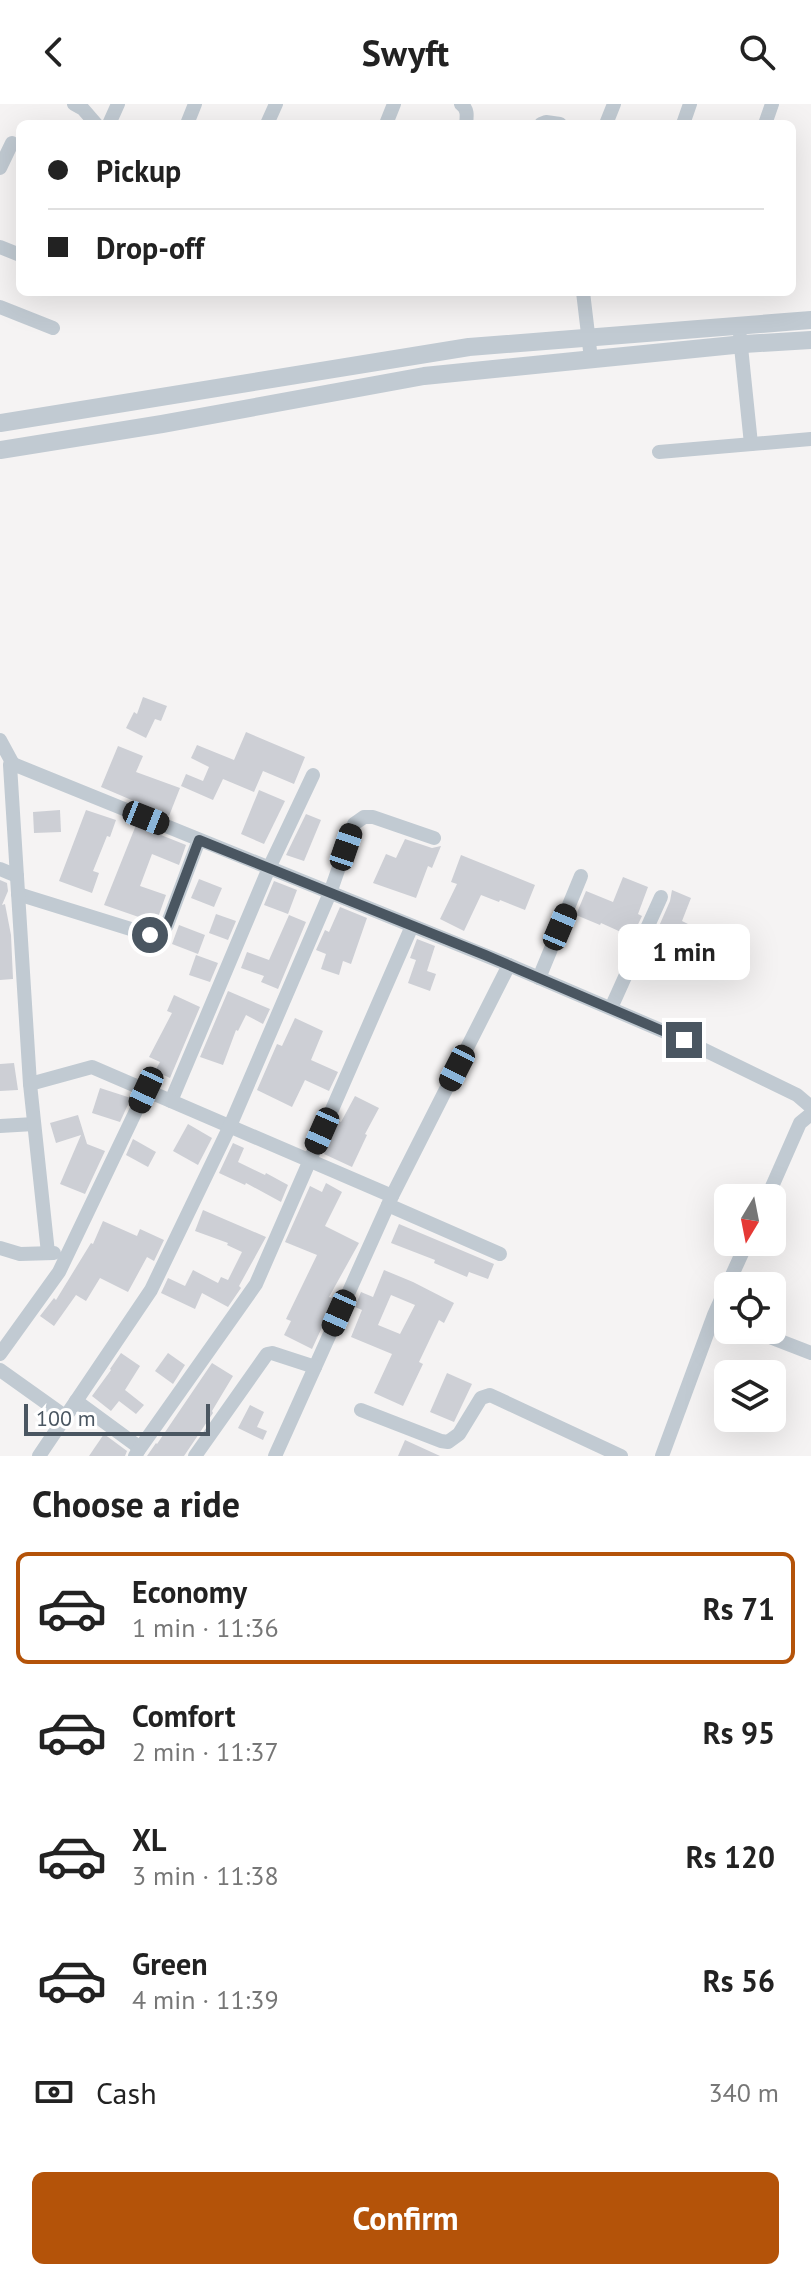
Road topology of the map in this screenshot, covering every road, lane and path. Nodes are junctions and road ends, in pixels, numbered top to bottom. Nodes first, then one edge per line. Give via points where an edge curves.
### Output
1 (74, 104) edge
2 (93, 120) edge
3 (12, 143) dead end
4 (0, 168) edge
5 (583, 296) edge
6 (0, 307) edge
7 (811, 320) edge
8 (53, 328) dead end
9 (740, 335) junction
10 (588, 338) junction
11 (811, 340) edge
12 (591, 359) junction
13 (322, 371) junction
14 (328, 393) junction
15 (0, 423) edge
16 (811, 439) edge
17 (751, 444) junction
18 (0, 450) edge
19 (659, 452) dead end
20 (0, 740) edge
21 (13, 764) junction
22 (313, 775) dead end
23 (434, 838) dead end
24 (199, 840) junction
25 (269, 868) junction
26 (0, 869) edge
27 (17, 876) junction
28 (581, 876) dead end
29 (330, 893) junction
30 (18, 894) junction
31 (661, 897) dead end
32 (412, 926) junction
33 (509, 965) junction
34 (539, 978) junction
35 (611, 1008) junction
36 (30, 1084) junction
37 (146, 1090) junction
38 (171, 1101) junction
39 (811, 1107) edge
40 (811, 1114) edge
41 (34, 1124) junction
42 (0, 1126) edge
43 (230, 1126) junction
44 (309, 1160) junction
45 (773, 1184) edge
46 (390, 1200) junction
47 (0, 1248) edge
48 (69, 1252) junction
49 (48, 1253) junction
50 (500, 1254) dead end
51 (714, 1334) edge
52 (786, 1343) edge
53 (811, 1353) edge
54 (0, 1354) edge
55 (315, 1367) junction
56 (0, 1370) edge
57 (76, 1401) junction
58 (361, 1410) dead end
59 (66, 1417) junction
60 (137, 1453) edge
61 (39, 1456) edge
62 (195, 1456) edge
63 (275, 1456) edge
64 (621, 1456) edge
65 (662, 1456) edge

1 - 2 street
3 - 4 street
5 - 10 street
6 - 8 street
7 - 9 street
9 - 10 street
9 - 11 street
9 - 12 street
9 - 17 street
10 - 12 street
10 - 13 street via 469,347
12 - 14 street via 424,376
13 - 14 street
13 - 15 street
14 - 18 street
16 - 17 street
17 - 19 street
20 - 21 street
21 - 24 street
21 - 27 street
22 - 25 street
23 - 29 street via 373,817 358,819
24 - 25 street
24 - 30 street via 167,925 157,935
25 - 29 street
25 - 38 street
26 - 27 street
27 - 30 street
28 - 34 street
29 - 32 street
29 - 43 street
30 - 36 street
31 - 35 street
32 - 33 street
32 - 44 street
33 - 34 street
33 - 46 street
34 - 35 street
35 - 39 street via 797,1095
36 - 37 street via 92,1067
36 - 41 street
37 - 38 street
37 - 48 street
38 - 43 street
40 - 45 street via 800,1123
41 - 42 street
41 - 49 street
43 - 44 street
43 - 57 street via 151,1290
44 - 46 street
44 - 60 street via 256,1284
46 - 50 street
46 - 55 street
47 - 49 street
48 - 49 street
48 - 54 street
51 - 65 street
52 - 53 street
55 - 62 street via 267,1354
55 - 63 street
56 - 59 street
57 - 59 street
57 - 60 street via 136,1445
58 - 64 street via 448,1442 481,1398 490,1395
59 - 61 street

